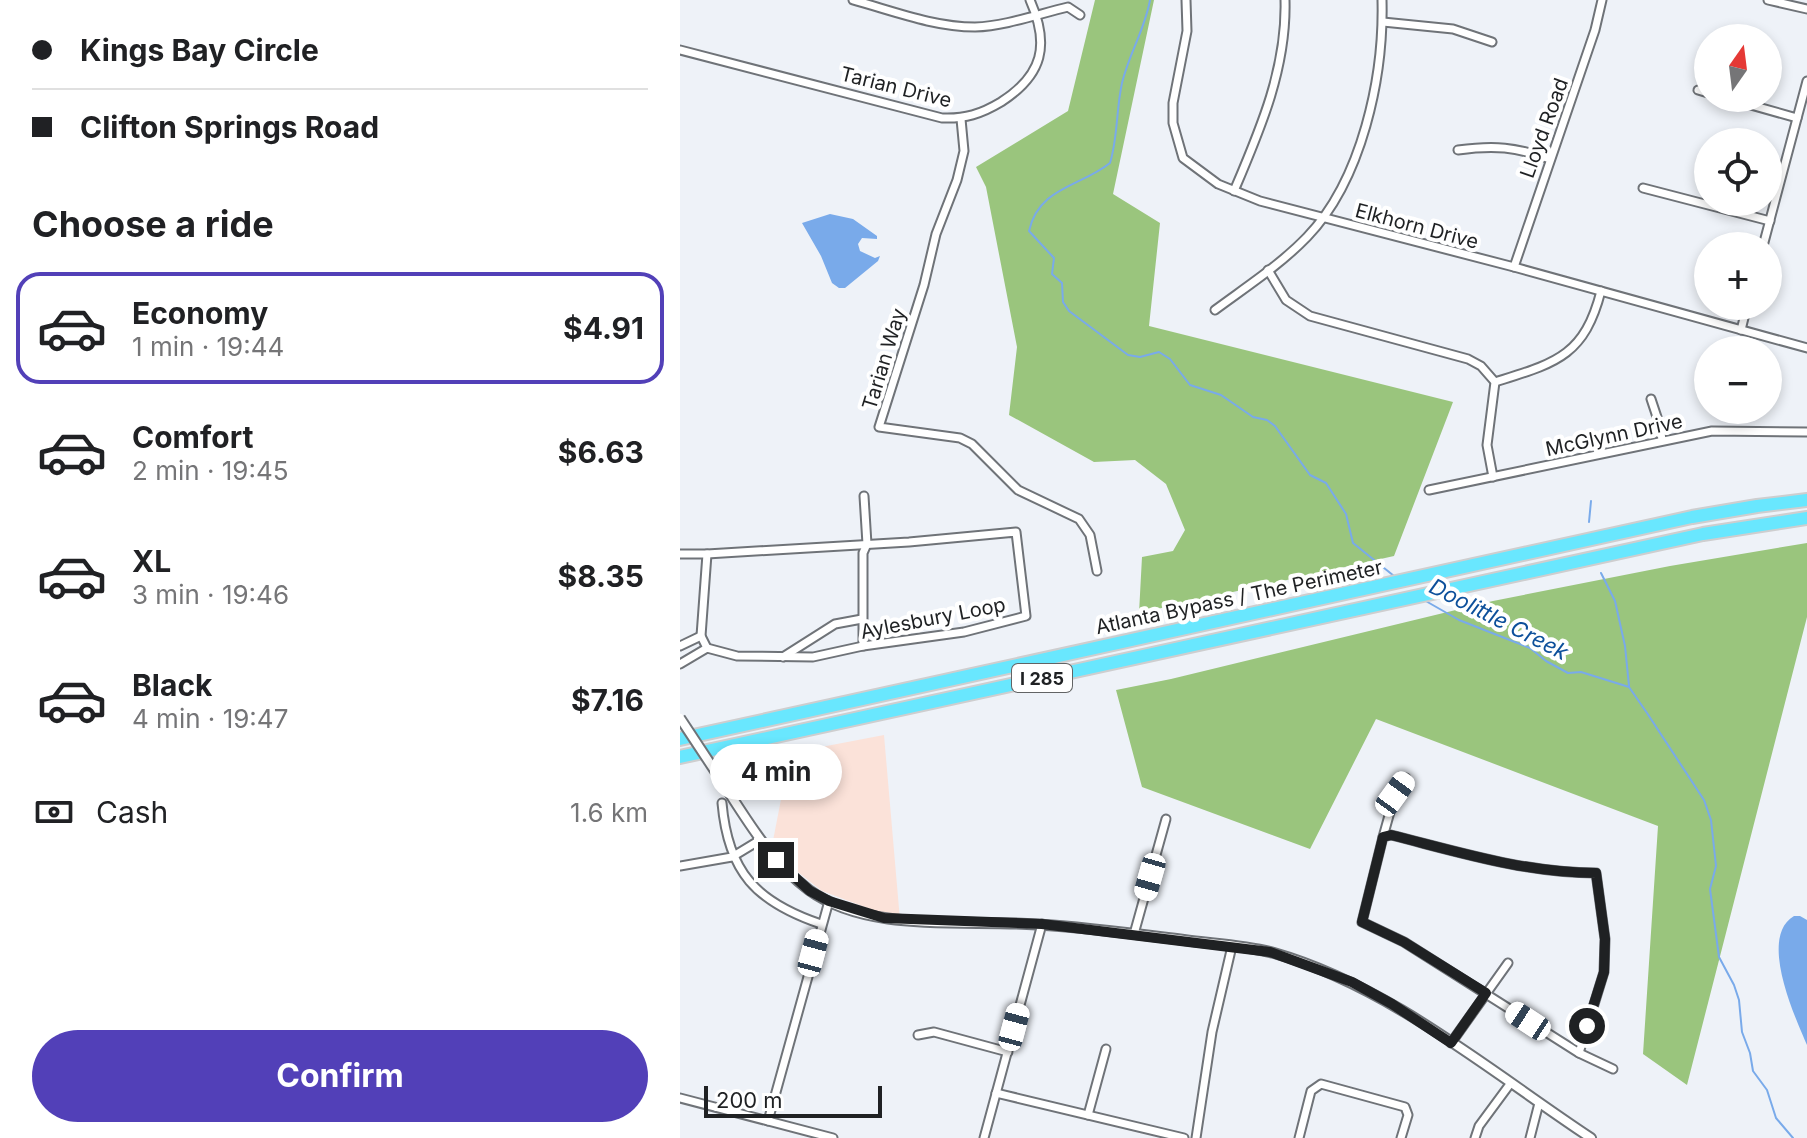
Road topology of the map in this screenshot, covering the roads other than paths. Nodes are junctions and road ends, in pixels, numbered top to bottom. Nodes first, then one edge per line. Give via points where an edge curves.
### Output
1 (853, 0) edge
2 (1030, 0) edge
3 (1186, 0) edge
4 (1285, 0) edge
5 (1382, 0) edge
6 (1602, 0) edge
7 (1768, 0) edge
8 (1807, 9) edge
9 (1036, 14) junction
10 (1080, 15) dead end
11 (1383, 22) junction
12 (1492, 42) dead end
13 (680, 50) edge
14 (1807, 81) edge
15 (1776, 112) edge
16 (1797, 118) junction
17 (961, 119) junction
18 (1458, 150) dead end
19 (1550, 159) junction
20 (1643, 188) dead end
21 (1234, 191) junction
22 (1323, 218) junction
23 (1770, 221) junction
24 (1767, 232) edge
25 (1514, 267) junction
26 (1268, 270) junction
27 (1601, 291) junction
28 (1215, 310) dead end
29 (1744, 320) edge
30 (1741, 330) junction
31 (1807, 348) edge
32 (1495, 382) junction
33 (1651, 399) dead end
34 (1807, 432) edge
35 (1662, 440) junction
36 (1493, 477) junction
37 (1429, 490) dead end
38 (864, 496) dead end
39 (1807, 500) edge
40 (1807, 518) edge
41 (867, 544) junction
42 (680, 554) edge
43 (707, 554) junction
44 (1097, 571) dead end
45 (862, 619) junction
46 (701, 636) junction
47 (680, 646) edge
48 (863, 646) junction
49 (707, 648) junction
50 (782, 658) junction
51 (688, 659) junction
52 (680, 664) edge
53 (680, 718) edge
54 (680, 739) edge
55 (680, 757) edge
56 (1406, 778) dead end
57 (722, 803) dead end
58 (1166, 819) dead end
59 (1383, 837) junction
60 (760, 840) junction
61 (732, 857) junction
62 (680, 866) edge
63 (829, 901) junction
64 (821, 924) junction
65 (1042, 924) junction
66 (1134, 934) junction
67 (1232, 946) junction
68 (1508, 963) dead end
69 (1486, 993) junction
70 (918, 1035) dead end
71 (1451, 1043) junction
72 (1106, 1049) dead end
73 (1008, 1052) junction
74 (1579, 1053) junction
75 (1613, 1069) dead end
76 (1510, 1084) junction
77 (996, 1093) junction
78 (680, 1098) edge
79 (1539, 1103) junction
80 (1088, 1115) junction
81 (768, 1121) junction
82 (833, 1138) edge
83 (984, 1138) edge
84 (1184, 1138) edge
85 (1196, 1138) edge
86 (1299, 1138) edge
87 (1401, 1138) edge
88 (1475, 1138) edge
89 (1530, 1138) edge
90 (1591, 1138) edge

1 - 9 street via 962,26
2 - 9 street, Tarian Drive
3 - 21 street, Elkhorn Drive via 1187,31 1173,103 1177,142 1183,158
4 - 21 street via 1277,77
5 - 11 street
6 - 19 street, Lloyd Road
7 - 8 street
9 - 10 street via 1068,7
9 - 17 street, Tarian Drive via 1041,48 1025,85 981,113
11 - 12 street via 1453,29
11 - 22 street via 1373,92 1356,153
13 - 17 street, Tarian Drive
14 - 16 street
15 - 16 street
16 - 23 street
17 - 44 street, Tarian Way via 964,151 957,180 879,427 972,444 1018,490 1079,519 1090,535
18 - 19 street via 1503,146
19 - 25 street, Lloyd Road
20 - 23 street
21 - 22 street, Elkhorn Drive
22 - 25 street, Elkhorn Drive
22 - 26 street
23 - 24 street
25 - 27 street, Elkhorn Drive
26 - 28 street
26 - 32 street via 1286,300 1310,316 1468,359
27 - 30 street, Elkhorn Drive
27 - 32 street via 1589,326 1571,352
29 - 30 street
30 - 31 street, Elkhorn Drive
32 - 36 street via 1487,445
33 - 35 street
34 - 35 street, McGlynn Drive via 1712,431
35 - 36 street, McGlynn Drive
36 - 37 street, McGlynn Drive
38 - 41 street
39 - 54 highway, Atlanta Bypass / The Perimeter / I 285 via 1692,517
40 - 55 highway, Atlanta Bypass / The Perimeter / I 285 via 1703,534
41 - 43 street, Aylesbury Loop
41 - 45 street
41 - 48 street, Aylesbury Loop via 1016,532 1026,616 964,632
42 - 43 street, Aylesbury Loop
43 - 46 street
45 - 48 street
45 - 50 street via 835,624
46 - 47 street
46 - 49 street
47 - 51 street
48 - 50 street, Aylesbury Loop
49 - 50 street, Aylesbury Loop
49 - 51 street
51 - 52 street
53 - 60 street, bridge
56 - 59 street via 1395,794
57 - 61 street
58 - 66 street
59 - 69 street via 1362,922
59 - 74 street via 1520,867 1596,873 1604,972
60 - 61 street
60 - 63 street via 793,876
61 - 62 street
61 - 64 street via 773,902
63 - 64 street
63 - 65 street via 909,920
64 - 81 street
65 - 66 street
65 - 73 street
66 - 67 street
67 - 71 street via 1270,952 1352,982
67 - 85 street
68 - 69 street
69 - 71 street
69 - 74 street
70 - 73 street via 934,1032
71 - 76 street
72 - 80 street
73 - 77 street
74 - 75 street
76 - 79 street
76 - 88 street
77 - 80 street
77 - 83 street
78 - 81 street
79 - 89 street
79 - 90 street
80 - 84 street
81 - 82 street
86 - 87 street via 1311,1091 1321,1084 1405,1107

